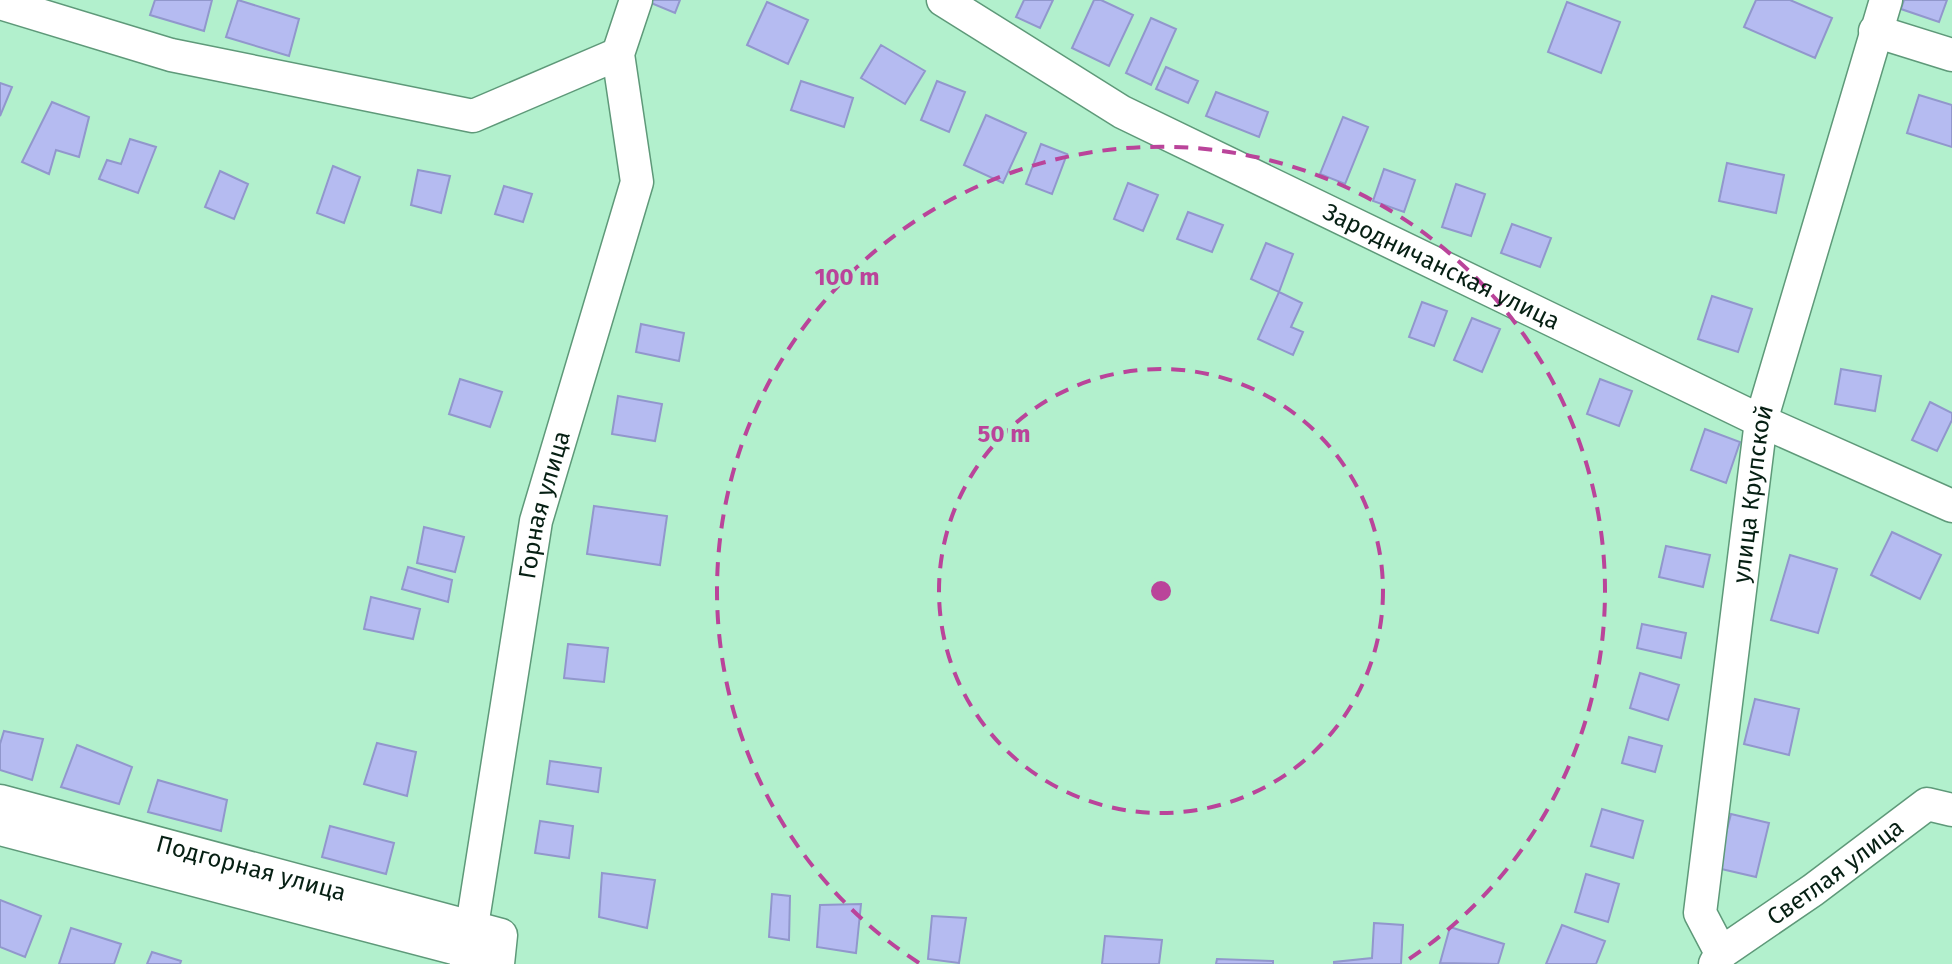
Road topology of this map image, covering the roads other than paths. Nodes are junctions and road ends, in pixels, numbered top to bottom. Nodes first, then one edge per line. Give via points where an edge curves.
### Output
1 (636, 0) edge
2 (943, 0) edge
3 (1886, 0) edge
4 (0, 3) edge
5 (1875, 31) junction
6 (618, 54) junction
7 (1952, 55) edge
8 (1761, 421) junction
9 (1952, 506) edge
10 (0, 801) edge
11 (1952, 810) edge
12 (0, 829) edge
13 (489, 952) edge
14 (1718, 959) edge

1 - 6 street, Горная улица
2 - 8 street, Зародничанская улица via 1122,112
3 - 5 street, улица Крупской
4 - 6 street via 171,55 473,116
5 - 7 street
5 - 8 street, улица Крупской
6 - 13 street, Горная улица via 637,182 536,521
8 - 9 street, Зародничанская улица
8 - 14 street, улица Крупской via 1700,913
10 - 13 street, Подгорная улица
11 - 14 street, Светлая улица via 1927,804
12 - 13 street

